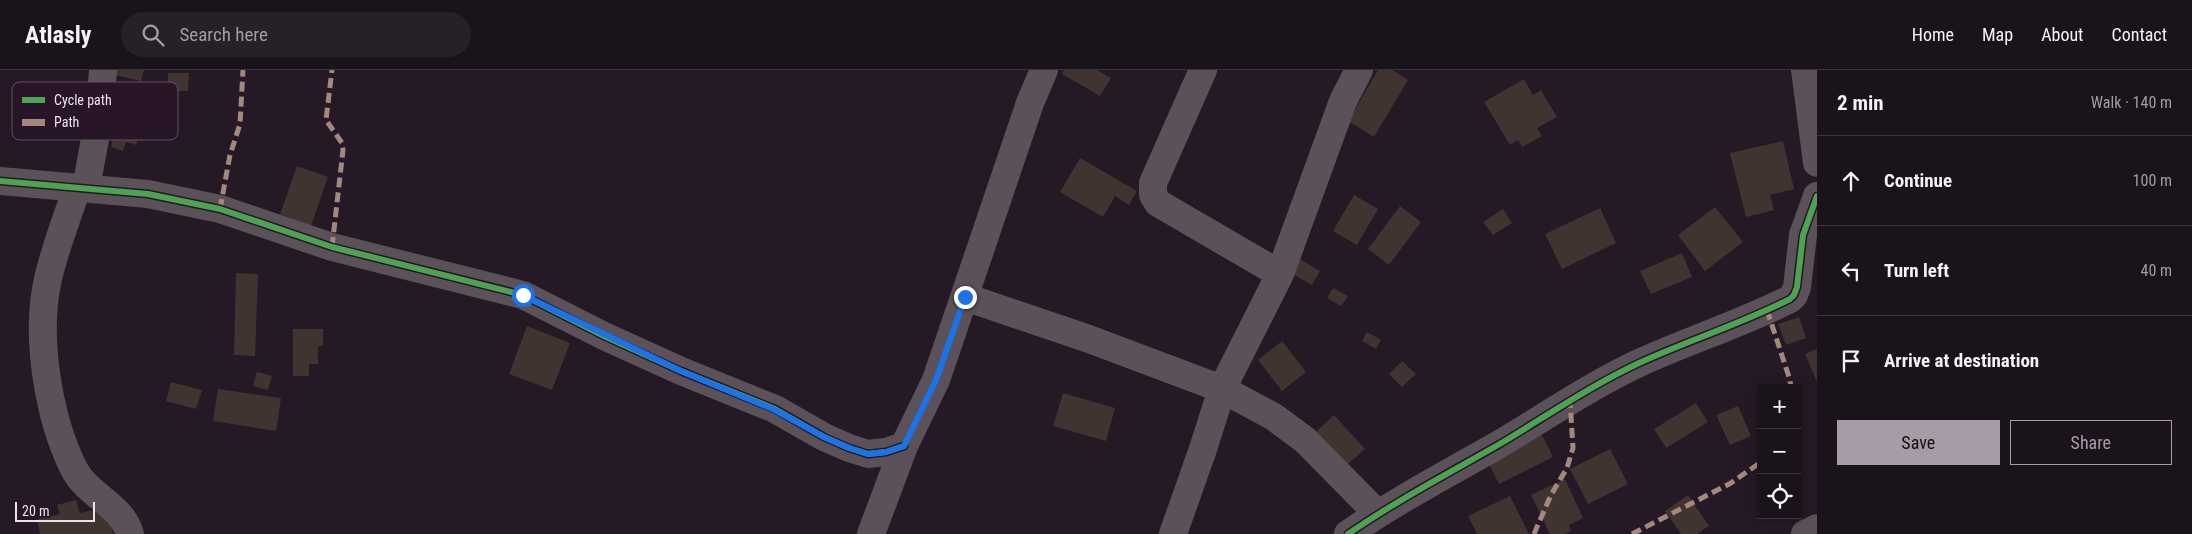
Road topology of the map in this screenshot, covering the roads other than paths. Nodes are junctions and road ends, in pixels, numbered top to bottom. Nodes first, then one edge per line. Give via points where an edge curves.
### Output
1 (1044, 70) edge
2 (1203, 70) edge
3 (1359, 70) edge
4 (1805, 70) edge
5 (93, 140) edge
6 (1817, 162) edge
7 (0, 181) edge
8 (82, 188) junction
9 (1817, 196) edge
10 (1280, 274) junction
11 (965, 297) junction
12 (1222, 389) junction
13 (904, 446) junction
14 (868, 454) junction
15 (890, 483) junction
16 (1377, 513) junction
17 (1817, 528) edge
18 (1179, 530) edge
19 (130, 534) edge
20 (871, 534) edge
21 (1348, 534) edge
22 (1805, 534) edge

1 - 11 street
2 - 10 street via 1153,183 1153,194 1158,202
3 - 10 street via 1343,101
4 - 6 street
5 - 8 street
7 - 8 street
8 - 14 street via 148,194 220,209 332,246 523,295 604,336
8 - 19 street via 48,278 42,334 47,375 60,437 75,471 90,489 123,517
9 - 16 street via 1803,234 1797,287 1790,299 1639,363
10 - 12 street
11 - 12 street
11 - 13 street via 936,380
12 - 16 street via 1306,440
12 - 18 street
13 - 14 street
13 - 15 street
14 - 15 street
15 - 20 street
16 - 21 street
17 - 22 street

